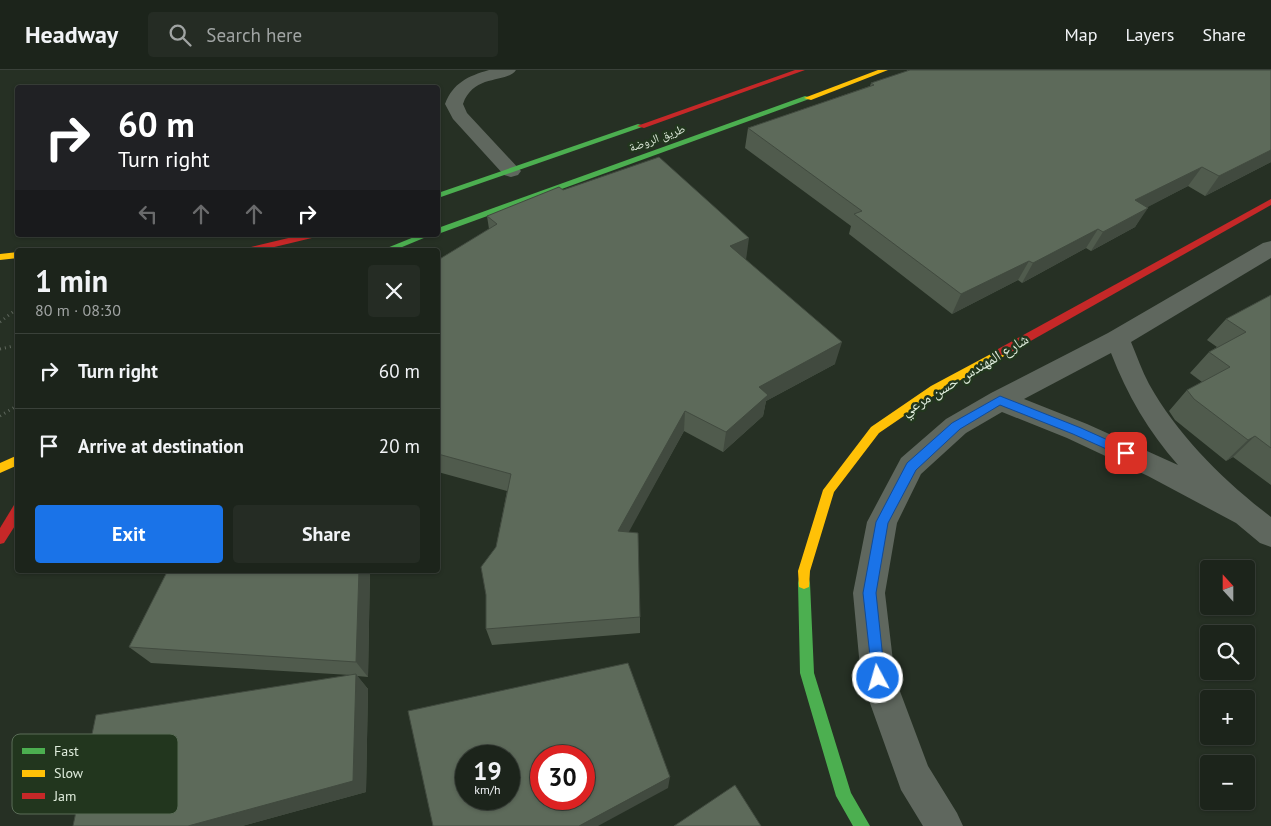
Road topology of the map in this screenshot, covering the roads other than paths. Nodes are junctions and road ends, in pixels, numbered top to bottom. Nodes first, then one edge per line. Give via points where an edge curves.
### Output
1 (508, 70) edge
2 (802, 70) edge
3 (885, 70) edge
4 (511, 171) junction
5 (440, 195) edge
6 (1271, 202) edge
7 (440, 230) edge
8 (305, 237) edge
9 (422, 237) edge
10 (258, 248) edge
11 (391, 248) edge
12 (1270, 250) edge
13 (15, 255) edge
14 (0, 257) edge
15 (1117, 339) junction
16 (1000, 400) junction
17 (15, 460) edge
18 (0, 468) edge
19 (1243, 513) junction
20 (15, 514) edge
21 (1271, 534) edge
22 (0, 539) edge
23 (862, 826) edge
24 (944, 826) edge

1 - 4 street via 466,85 459,91 454,104 459,115
2 - 4 street, طريق الروضة
3 - 7 street, طريق الروضة
4 - 5 street, طريق الروضة
6 - 23 street, شارع المهندس حسن مرعي via 935,389 875,430 829,490 804,571 807,673 844,796
8 - 10 street
9 - 11 street
12 - 15 street
13 - 14 street
15 - 16 street
15 - 19 street via 1140,391 1181,450
16 - 19 street via 1158,468
16 - 24 street via 956,426 912,466 882,522 869,593 878,678 914,777
17 - 18 street
19 - 21 street
20 - 22 street

